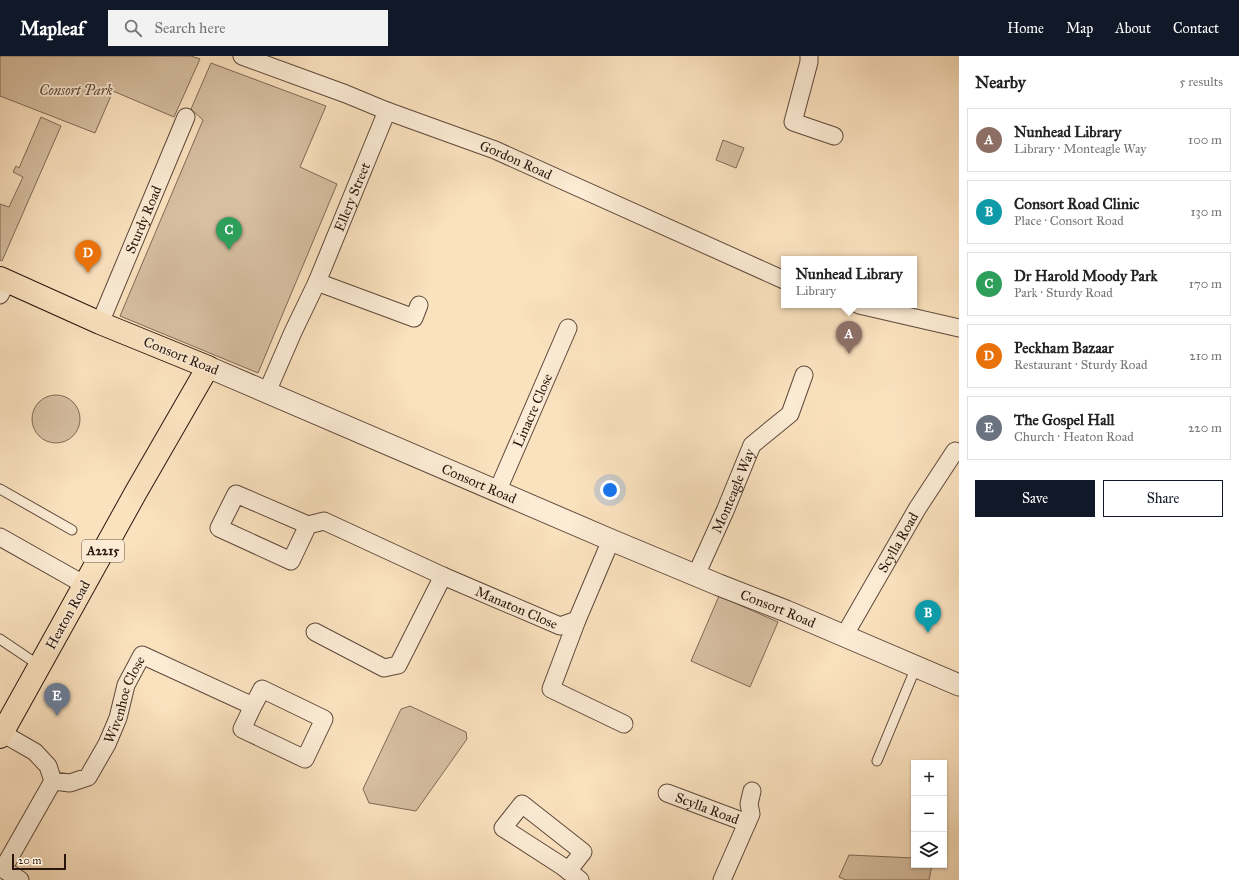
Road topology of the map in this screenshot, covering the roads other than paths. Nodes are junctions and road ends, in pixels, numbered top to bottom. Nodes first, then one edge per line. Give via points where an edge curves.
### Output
1 (242, 56) edge
2 (809, 56) edge
3 (387, 111) junction
4 (186, 116) dead end
5 (834, 136) dead end
6 (781, 279) edge
7 (317, 282) junction
8 (2, 285) edge
9 (420, 305) dead end
10 (872, 308) edge
11 (100, 323) junction
12 (568, 328) dead end
13 (959, 328) edge
14 (208, 367) junction
15 (804, 375) dead end
16 (267, 392) junction
17 (955, 451) dead end
18 (0, 489) edge
19 (497, 492) junction
20 (308, 525) junction
21 (72, 530) dead end
22 (0, 537) edge
23 (611, 540) junction
24 (696, 575) junction
25 (443, 576) junction
26 (85, 585) junction
27 (577, 620) junction
28 (315, 632) dead end
29 (844, 636) junction
30 (0, 640) edge
31 (40, 666) junction
32 (916, 666) junction
33 (959, 685) edge
34 (253, 706) junction
35 (624, 724) dead end
36 (1, 735) edge
37 (877, 761) dead end
38 (53, 781) junction
39 (752, 792) dead end
40 (667, 793) dead end
41 (747, 824) junction
42 (20, 880) edge
43 (722, 880) edge

1 - 3 street, Gordon Road
2 - 5 street via 793,122
3 - 6 street, Gordon Road via 495,150
3 - 7 street, Ellery Street
4 - 11 street, Sturdy Road
7 - 9 street via 414,318
7 - 16 street, Ellery Street
8 - 11 main road, Consort Road
10 - 13 street
11 - 14 main road, Consort Road
12 - 19 street, Linacre Close
14 - 16 street, Consort Road
14 - 26 main road, Heaton Road / A2215
15 - 24 street, Monteagle Way via 790,414 752,444
16 - 19 street, Consort Road
17 - 29 street, Scylla Road via 917,509
18 - 21 lane
19 - 23 street, Consort Road
20 - 20 street, Manaton Close via 290,562 219,528 236,494
20 - 25 street, Manaton Close via 324,522
22 - 26 street
23 - 24 street, Consort Road
23 - 27 street, Manaton Close
24 - 29 street, Consort Road
25 - 27 street, Manaton Close via 560,626
25 - 28 street via 398,666 384,668
26 - 31 main road, Heaton Road / A2215
27 - 35 street via 551,689
29 - 32 street, Consort Road
30 - 31 lane
31 - 36 main road, Heaton Road / A2215
32 - 33 street, Consort Road
32 - 37 lane
34 - 34 street via 242,729 305,759 324,719 262,689
34 - 38 street, Wivenhoe Close via 142,655 126,685 118,718 107,744 88,777 70,783
36 - 38 street via 35,752 48,766
38 - 42 street via 3,869
39 - 41 street, Scylla Road via 749,804 751,814
40 - 41 street, Scylla Road
41 - 43 street, Scylla Road

